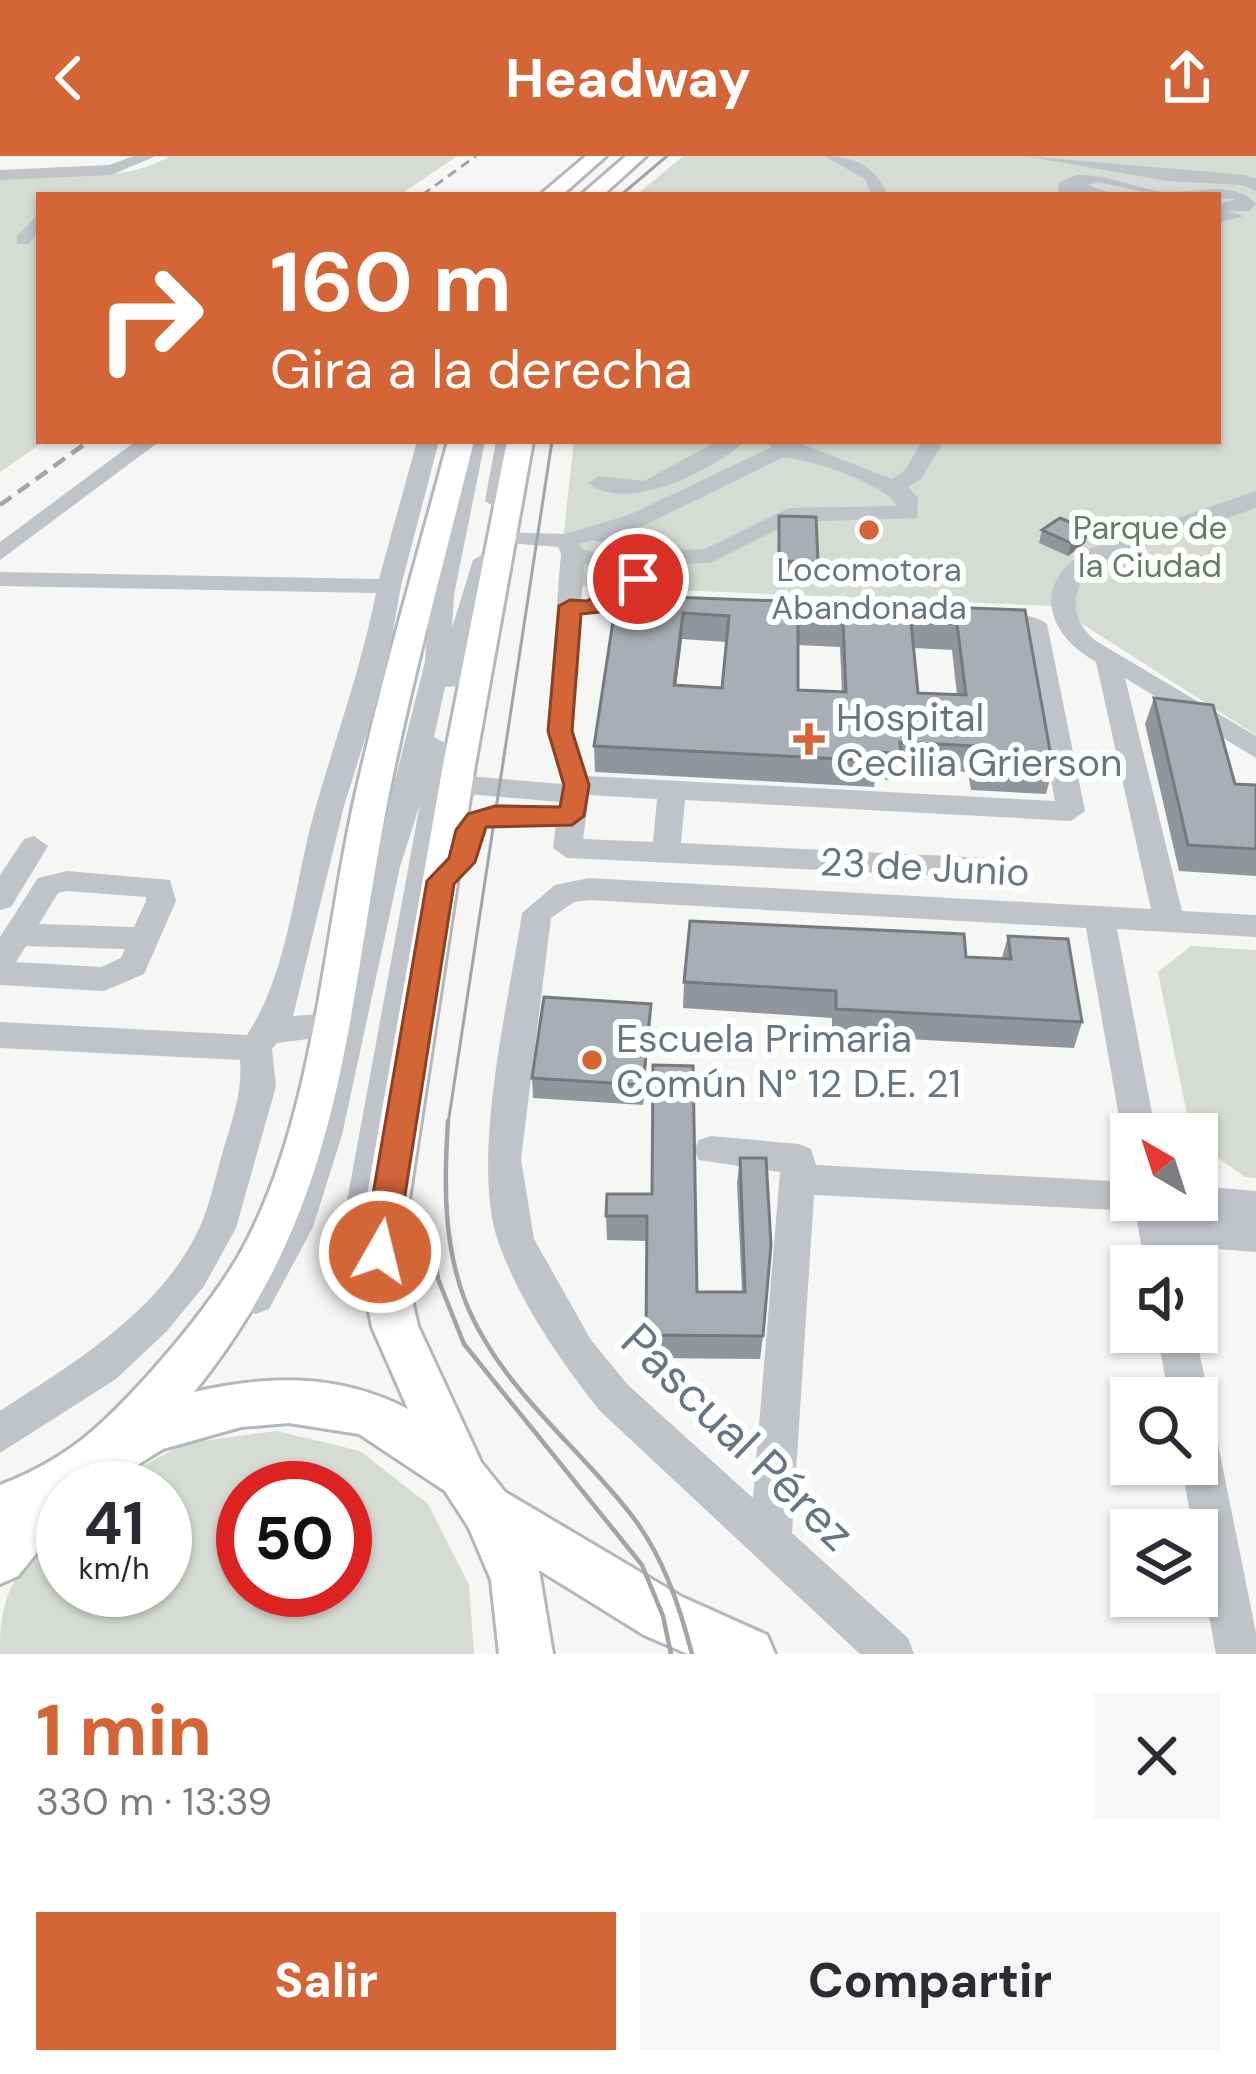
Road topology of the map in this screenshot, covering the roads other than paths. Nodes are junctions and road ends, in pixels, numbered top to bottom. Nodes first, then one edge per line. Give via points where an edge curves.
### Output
1 (148, 156) edge
2 (597, 156) edge
3 (637, 156) edge
4 (832, 156) edge
5 (1032, 156) edge
6 (36, 167) edge
7 (0, 173) edge
8 (1256, 186) edge
9 (554, 192) edge
10 (595, 192) edge
11 (879, 192) edge
12 (36, 222) edge
13 (36, 242) edge
14 (145, 444) edge
15 (427, 444) edge
16 (460, 444) edge
17 (473, 444) edge
18 (505, 444) edge
19 (519, 444) edge
20 (728, 444) edge
21 (931, 444) edge
22 (788, 445) edge
23 (599, 483) dead end
24 (894, 487) junction
25 (647, 488) junction
26 (1256, 498) edge
27 (637, 520) junction
28 (503, 537) junction
29 (577, 543) junction
30 (0, 553) edge
31 (0, 579) edge
32 (389, 586) junction
33 (581, 607) junction
34 (685, 611) edge
35 (965, 622) edge
36 (1107, 657) junction
37 (1249, 735) edge
38 (444, 789) junction
39 (672, 790) junction
40 (574, 798) junction
41 (404, 812) junction
42 (34, 846) dead end
43 (361, 847) junction
44 (666, 853) junction
45 (1010, 869) dead end
46 (441, 881) junction
47 (589, 889) joint
48 (0, 899) edge
49 (1099, 915) junction
50 (1169, 921) junction
51 (1256, 926) edge
52 (17, 934) junction
53 (144, 939) junction
54 (0, 962) edge
55 (0, 973) edge
56 (330, 1024) junction
57 (0, 1035) edge
58 (261, 1039) junction
59 (1135, 1113) edge
60 (711, 1150) dead end
61 (799, 1179) junction
62 (1110, 1196) edge
63 (1256, 1205) edge
64 (1218, 1207) edge
65 (1201, 1221) edge
66 (1256, 1236) edge
67 (380, 1252) junction
68 (194, 1357) junction
69 (0, 1434) edge
70 (111, 1451) junction
71 (97, 1461) edge
72 (1206, 1485) edge
73 (475, 1494) junction
74 (36, 1496) edge
75 (0, 1510) edge
76 (36, 1518) edge
77 (770, 1544) junction
78 (0, 1558) edge
79 (526, 1654) edge
80 (748, 1654) edge
81 (892, 1654) edge
82 (1238, 1654) edge

1 - 6 street via 92,172
2 - 9 main road
3 - 10 main road
4 - 11 street via 872,176
5 - 8 street
6 - 7 street
12 - 13 street via 23,240
14 - 30 street
15 - 32 street
16 - 43 main road
17 - 41 street
18 - 38 street via 432,765
19 - 28 main road
20 - 25 street
21 - 24 street
22 - 24 street
22 - 27 street
23 - 25 street
24 - 29 street via 909,513 789,515 710,556
25 - 27 street
26 - 36 street via 1093,555 1075,569 1062,602 1066,624
27 - 29 street
28 - 29 street
28 - 38 main road
29 - 33 street
29 - 33 street via 636,572 634,585
31 - 32 street
32 - 58 street via 283,1006
33 - 34 street
33 - 40 street via 560,731
35 - 39 street via 1036,624 1071,811
36 - 37 street
36 - 50 street
38 - 40 street
38 - 41 street
38 - 46 main road
38 - 67 street via 365,1201
39 - 40 street
39 - 44 street
40 - 44 street via 567,848
40 - 46 street via 477,820 462,862
41 - 43 street
41 - 68 street via 295,1226 252,1304
42 - 48 street
43 - 56 main road
44 - 45 street
46 - 67 main road
47 - 49 street, 23 de Junio
47 - 77 street, Pascual Pérez via 549,902 532,929 503,1160 516,1241 547,1306 614,1398
49 - 50 street, 23 de Junio
49 - 59 street
50 - 51 street, 23 de Junio
52 - 53 street
52 - 53 street via 48,885 67,881 160,887
52 - 54 street
53 - 55 street via 133,966 104,979
56 - 58 street
56 - 68 main road via 292,1184 246,1285
57 - 58 street
58 - 69 street via 259,1086 218,1228 191,1274 102,1366
60 - 61 street via 799,1159
61 - 62 street
61 - 77 street
63 - 64 street
65 - 66 street
67 - 73 main road via 395,1328
68 - 70 main road
70 - 71 main road
70 - 73 main road via 187,1415 264,1399 339,1405 407,1432
72 - 82 street
73 - 79 main road via 517,1580
73 - 80 main road via 663,1616
74 - 75 main road
76 - 78 main road
77 - 81 street, Pascual Pérez

